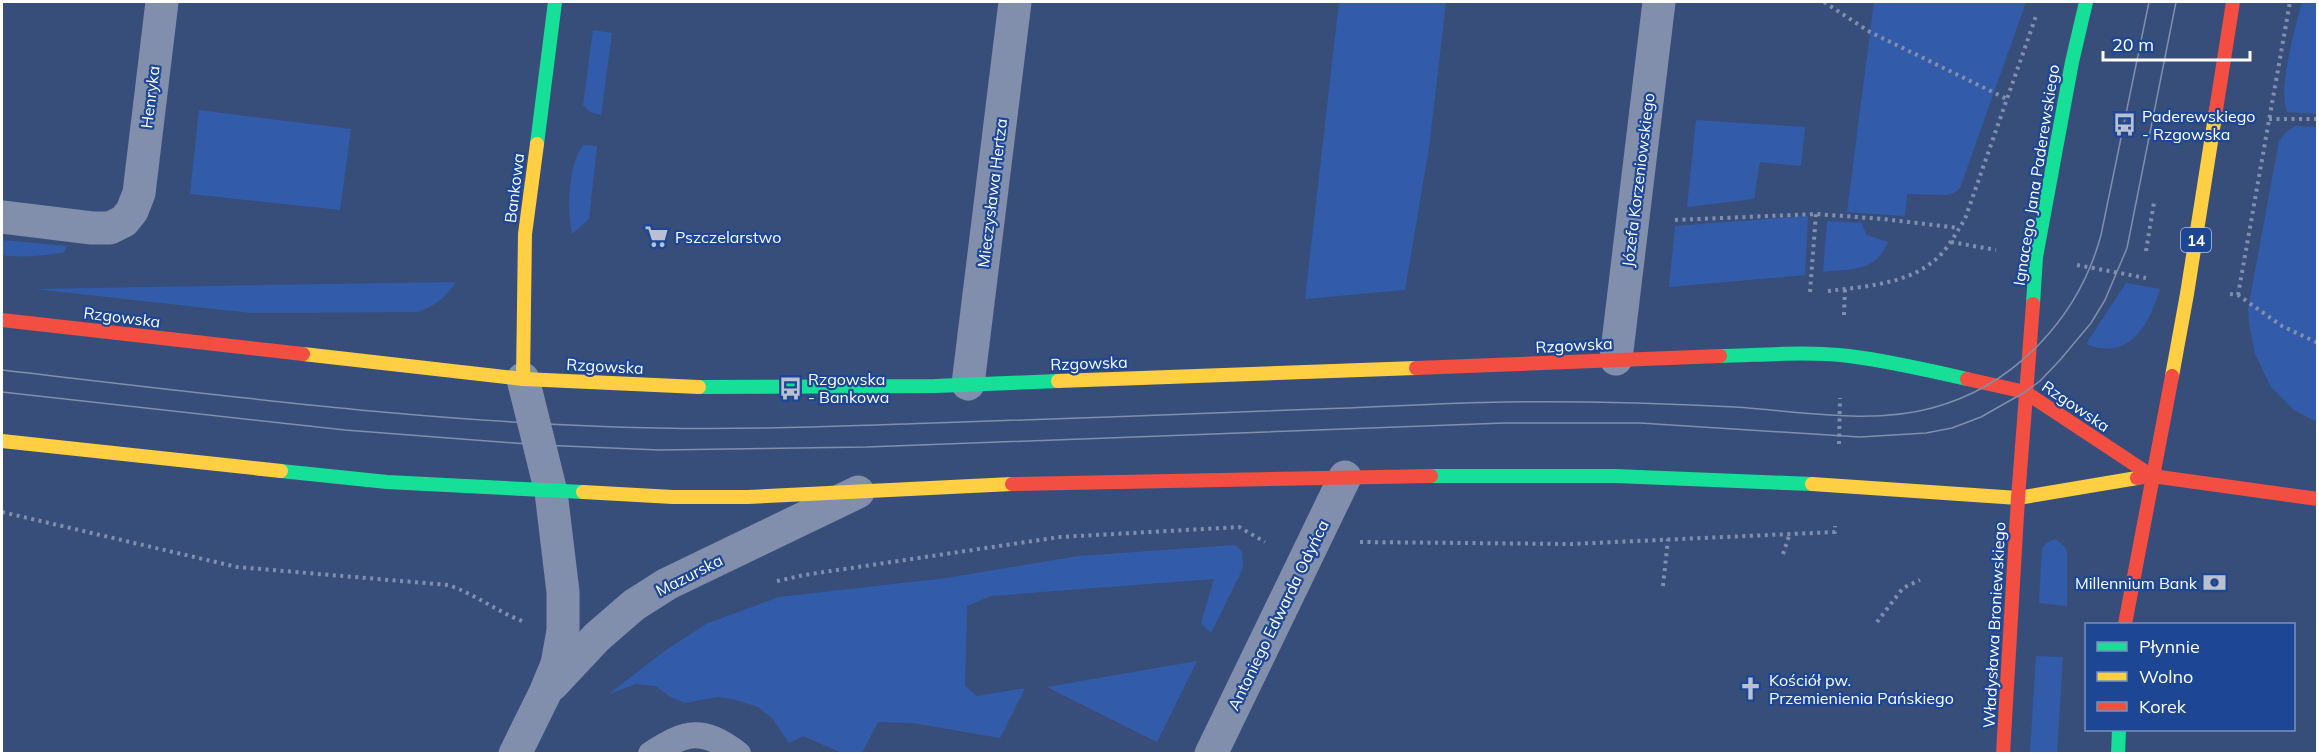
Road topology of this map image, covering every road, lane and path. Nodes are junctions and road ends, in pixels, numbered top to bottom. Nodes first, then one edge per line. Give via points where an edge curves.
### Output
1 (162, 2) edge
2 (555, 2) edge
3 (1014, 2) edge
4 (1659, 2) edge
5 (1824, 2) edge
6 (2086, 2) edge
7 (2234, 2) edge
8 (2290, 2) edge
9 (2037, 12) dead end
10 (2007, 99) junction
11 (2269, 119) junction
12 (2318, 119) edge
13 (2154, 202) dead end
14 (1816, 214) junction
15 (2, 217) edge
16 (1670, 220) dead end
17 (1959, 228) junction
18 (2146, 251) dead end
19 (2067, 263) dead end
20 (2150, 279) dead end
21 (1828, 291) dead end
22 (1810, 292) dead end
23 (2, 320) edge
24 (2318, 343) edge
25 (1616, 359) junction
26 (524, 379) junction
27 (968, 384) junction
28 (2025, 392) junction
29 (1840, 394) dead end
30 (2, 441) edge
31 (1839, 446) dead end
32 (1345, 477) junction
33 (2152, 477) junction
34 (551, 492) junction
35 (858, 492) junction
36 (2018, 498) junction
37 (2318, 499) edge
38 (2, 512) edge
39 (1835, 532) dead end
40 (1790, 533) junction
41 (1668, 539) junction
42 (1275, 542) dead end
43 (1357, 542) dead end
44 (1782, 554) dead end
45 (1920, 580) dead end
46 (776, 581) dead end
47 (1663, 586) dead end
48 (1877, 622) dead end
49 (2125, 623) edge
50 (563, 631) junction
51 (545, 693) junction
52 (2119, 731) edge
53 (515, 753) edge
54 (651, 753) edge
55 (738, 753) edge
56 (1211, 753) edge
57 (2003, 753) edge
58 (2118, 753) edge

1 - 15 street, Henryka via 139,194 132,211 110,228
2 - 26 main road, Bankowa via 525,234
3 - 27 street, Mieczysława Hertza
4 - 25 street, Józefa Korzeniowskiego
5 - 10 path via 1869,32
6 - 28 main road, Ignacego Jana Paderewskiego via 2040,233
7 - 33 main road, 14 via 2187,294
8 - 11 path
9 - 10 path
10 - 17 path
11 - 12 path
11 - 24 path via 2238,295 2282,326
13 - 18 path
14 - 16 path
14 - 17 path
14 - 22 path
17 - 21 path via 1943,253 1913,275
19 - 20 path
23 - 26 main road, Rzgowska
25 - 27 main road, Rzgowska
25 - 28 main road, Rzgowska via 1833,355 1920,368
26 - 27 main road, Rzgowska via 680,387
26 - 34 street, Mazurska
28 - 33 main road, Rzgowska
28 - 36 main road, Ignacego Jana Paderewskiego
29 - 31 path
30 - 34 main road, Rzgowska via 387,482
32 - 35 main road, Rzgowska via 984,485
32 - 36 main road, Rzgowska via 1615,476
32 - 56 street, Antoniego Edwarda Odyńca
33 - 36 main road, Rzgowska
33 - 37 main road, Rzgowska
33 - 49 main road, 14
34 - 35 main road, Rzgowska via 673,497
34 - 50 street, Mazurska via 563,592
35 - 51 street, Mazurska via 667,584 633,605
36 - 57 main road, Władysława Broniewskiego
38 - 50 path via 237,567 448,585 465,590 507,616
39 - 40 path
40 - 41 path
40 - 44 path
41 - 43 path via 1571,544
41 - 47 path
42 - 46 path via 1264,542 1239,527 1060,537
45 - 48 path via 1903,588
50 - 51 street, Mazurska
51 - 53 street, Mazurska
52 - 58 main road
54 - 55 lane via 672,740 698,734

